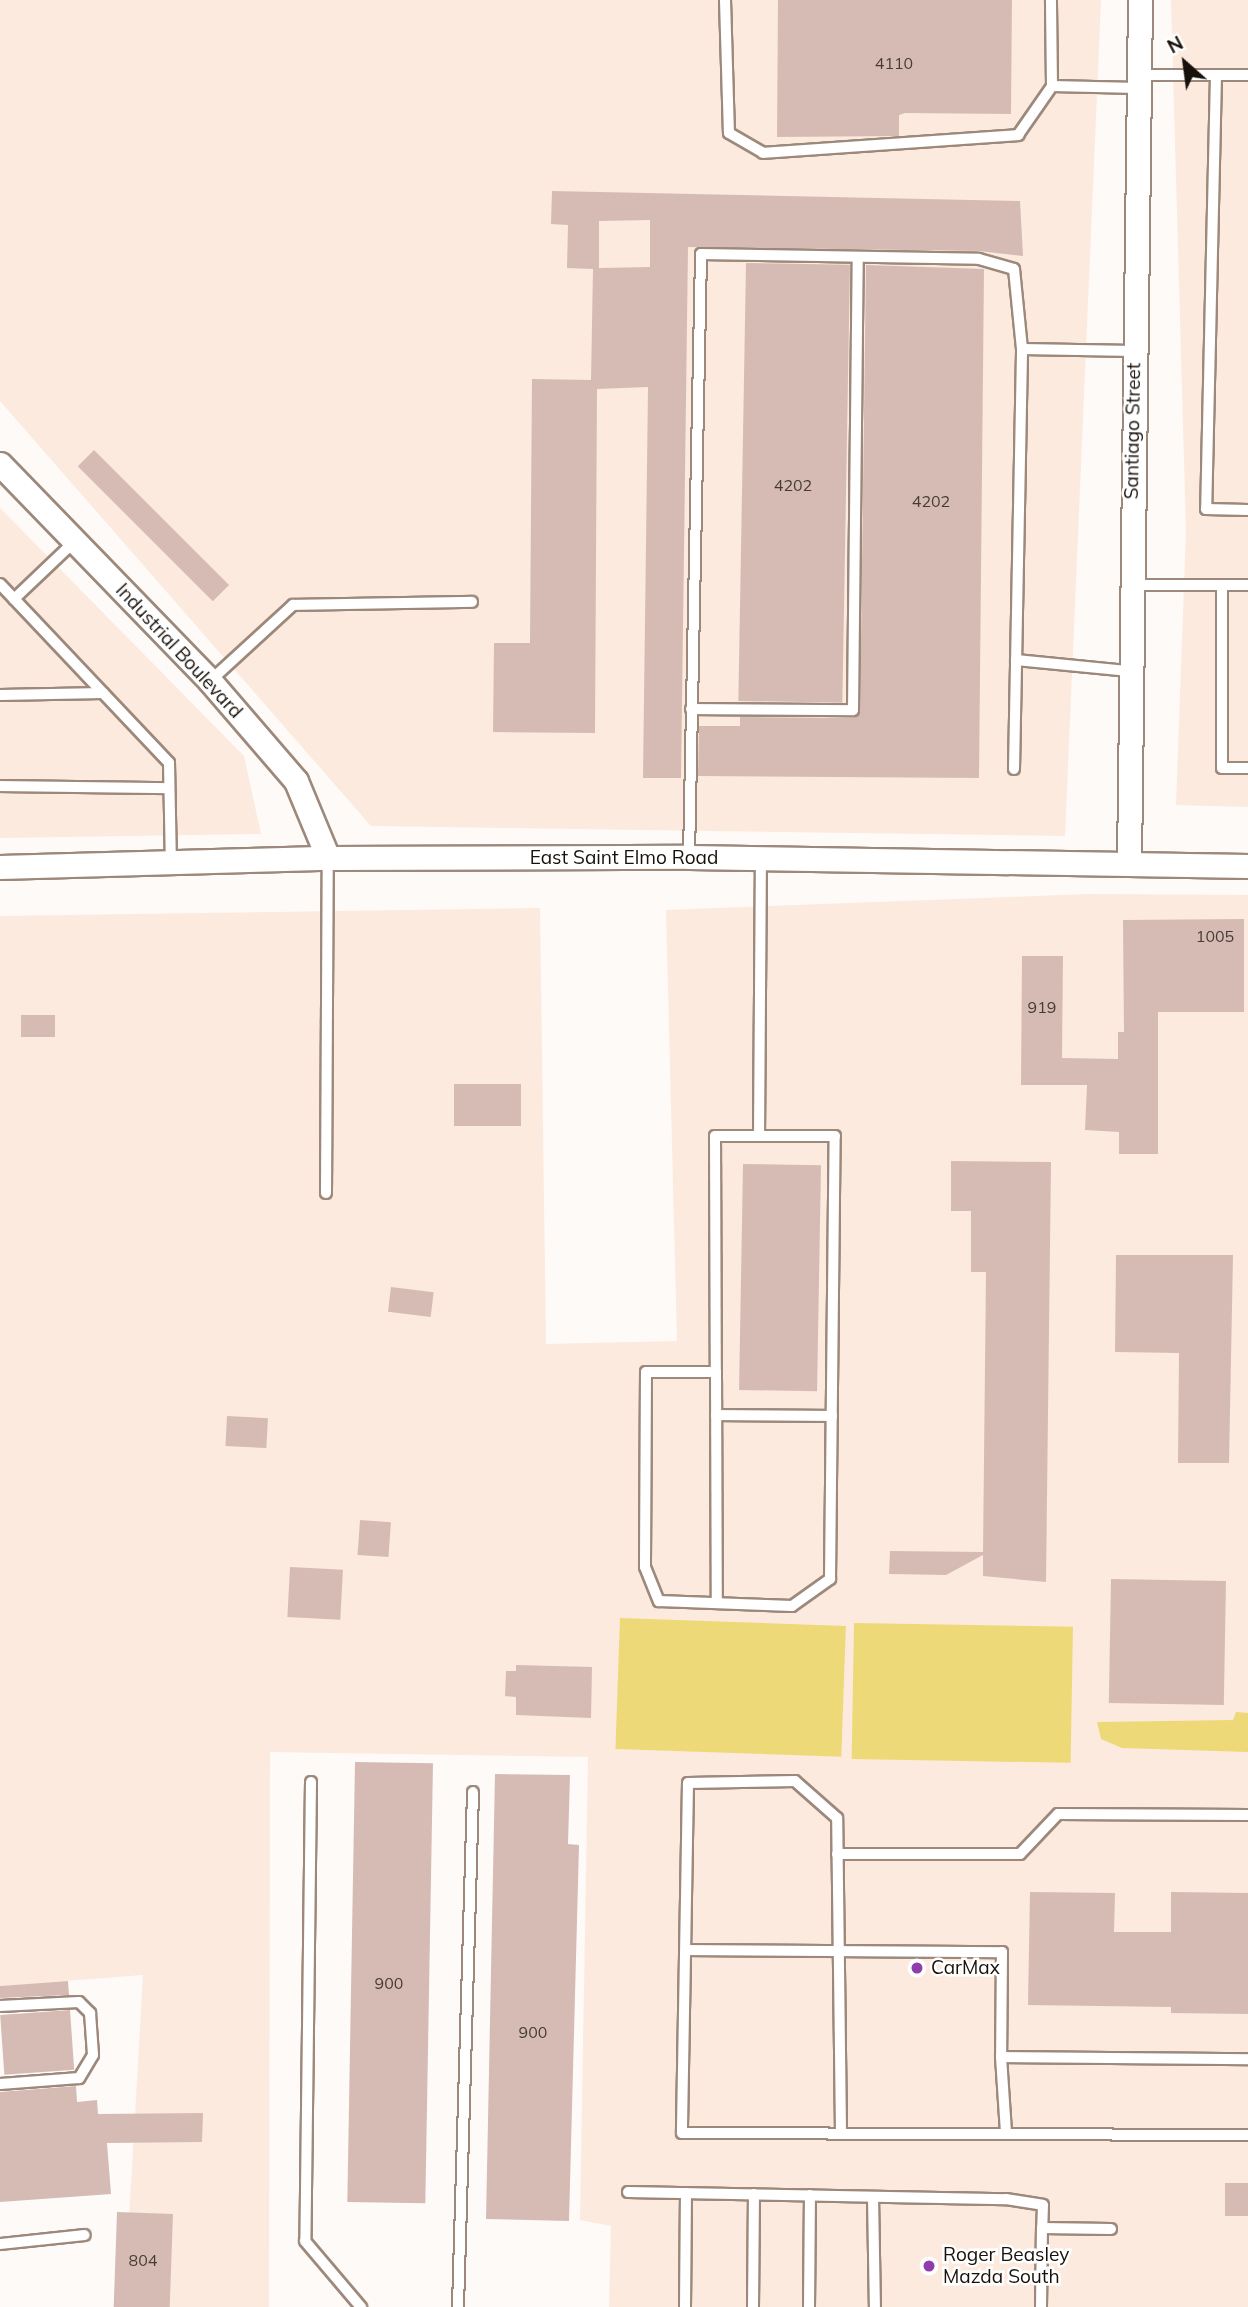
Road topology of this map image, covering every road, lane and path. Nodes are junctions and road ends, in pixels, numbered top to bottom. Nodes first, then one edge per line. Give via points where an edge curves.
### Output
1 (725, 0) edge
2 (1051, 0) edge
3 (1140, 0) edge
4 (1216, 75) junction
5 (1248, 75) edge
6 (1139, 81) junction
7 (1052, 86) junction
8 (858, 257) junction
9 (1022, 349) junction
10 (1134, 351) junction
11 (0, 464) edge
12 (1248, 510) edge
13 (76, 540) junction
14 (0, 584) edge
15 (1130, 584) junction
16 (1222, 585) junction
17 (1248, 585) edge
18 (14, 599) junction
19 (472, 602) dead end
20 (1016, 660) junction
21 (1129, 671) junction
22 (210, 681) junction
23 (103, 693) junction
24 (0, 695) edge
25 (691, 709) junction
26 (1248, 768) edge
27 (1014, 769) dead end
28 (0, 786) edge
29 (169, 788) junction
30 (689, 857) junction
31 (328, 858) junction
32 (761, 859) junction
33 (1129, 863) junction
34 (171, 864) junction
35 (1248, 866) edge
36 (0, 867) edge
37 (759, 1136) junction
38 (326, 1194) dead end
39 (716, 1372) junction
40 (716, 1415) junction
41 (832, 1416) junction
42 (716, 1603) junction
43 (311, 1782) dead end
44 (473, 1792) dead end
45 (1248, 1815) edge
46 (837, 1854) junction
47 (685, 1950) junction
48 (839, 1951) junction
49 (0, 2006) edge
50 (1001, 2057) junction
51 (1248, 2059) edge
52 (0, 2084) edge
53 (841, 2132) junction
54 (1006, 2133) junction
55 (1248, 2134) edge
56 (628, 2192) dead end
57 (686, 2193) junction
58 (754, 2194) junction
59 (810, 2195) junction
60 (873, 2197) junction
61 (1042, 2228) junction
62 (1111, 2229) dead end
63 (85, 2235) dead end
64 (0, 2244) edge
65 (361, 2307) edge
66 (458, 2307) edge
67 (685, 2307) edge
68 (753, 2307) edge
69 (809, 2307) edge
70 (875, 2307) edge
71 (1041, 2307) edge

1 - 7 lane via 729,133 763,153 1018,135
2 - 7 lane
3 - 6 street, Santiago Street
4 - 5 lane
4 - 6 lane
4 - 12 lane via 1206,509
6 - 7 lane
6 - 10 street, Santiago Street
8 - 9 lane via 979,258 1014,269
8 - 25 lane via 701,254
8 - 25 lane via 853,710
9 - 10 lane
9 - 20 lane
10 - 15 street, Santiago Street
11 - 13 street, Industrial Boulevard
13 - 18 lane
13 - 22 street, Industrial Boulevard
14 - 18 lane
15 - 16 lane
15 - 21 street, Santiago Street
16 - 17 lane
16 - 26 lane via 1222,768
18 - 23 lane
19 - 22 lane via 293,605
20 - 21 lane
20 - 27 lane
21 - 33 street, Santiago Street
22 - 31 street, Industrial Boulevard via 296,781
23 - 24 lane
23 - 29 lane via 169,763
25 - 30 lane
28 - 29 lane
29 - 34 lane
30 - 31 street, East Saint Elmo Road
30 - 32 street, East Saint Elmo Road
31 - 34 street, East Saint Elmo Road
31 - 38 lane
32 - 33 street, East Saint Elmo Road
32 - 37 lane
33 - 35 street, East Saint Elmo Road
34 - 36 street, East Saint Elmo Road
37 - 39 lane via 715,1136
37 - 41 lane via 835,1136
39 - 40 lane
39 - 42 lane via 646,1372 645,1567 659,1601
40 - 41 lane
40 - 42 lane
41 - 42 lane via 830,1579 792,1606
43 - 65 lane via 305,2241
44 - 66 lane
45 - 46 lane via 1058,1814 1020,1854
46 - 47 lane via 837,1818 795,1781 688,1783
46 - 48 lane
47 - 48 lane
47 - 53 lane via 682,2133
48 - 50 lane via 1002,1952
48 - 53 lane
49 - 52 lane via 79,2002 90,2013 93,2055 79,2078
50 - 51 lane
50 - 54 lane
53 - 54 lane
54 - 55 lane
56 - 57 lane
57 - 58 lane
57 - 67 lane
58 - 59 lane
58 - 68 lane
59 - 60 lane
59 - 69 lane
60 - 61 lane via 1006,2199 1043,2205
60 - 70 lane
61 - 62 lane
61 - 71 lane
63 - 64 lane

